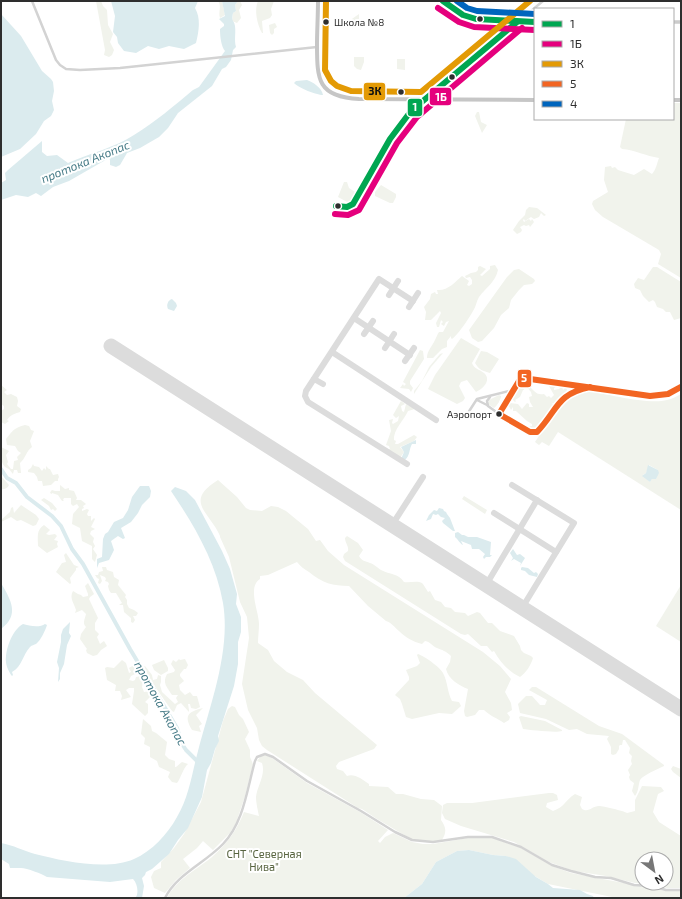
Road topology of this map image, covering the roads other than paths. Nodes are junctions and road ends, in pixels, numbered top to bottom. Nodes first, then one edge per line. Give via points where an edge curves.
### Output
1 (32, 1) edge
2 (318, 1) edge
3 (443, 1) edge
4 (543, 1) edge
5 (535, 8) edge
6 (534, 9) edge
7 (518, 22) junction
8 (534, 22) edge
9 (317, 47) junction
10 (424, 100) junction
11 (534, 100) edge
12 (336, 206) dead end
13 (571, 384) junction
14 (590, 387) junction
15 (681, 387) edge
16 (513, 390) junction
17 (572, 390) junction
18 (492, 396) junction
19 (477, 399) junction
20 (488, 406) junction
21 (499, 414) junction
22 (466, 416) dead end
23 (681, 890) edge
24 (165, 898) edge

1 - 9 street via 52,52 60,65 73,70 120,68
2 - 9 main road
3 - 7 main road via 472,18
4 - 5 street
6 - 7 street
7 - 8 main road
7 - 10 street
9 - 10 main road via 319,78 331,93 350,99
10 - 11 main road
10 - 12 street via 396,130 352,204 348,207
13 - 14 street
13 - 16 street via 526,378 519,381
13 - 17 street
14 - 15 street via 656,396 668,394
14 - 17 street
16 - 18 street
16 - 21 street
17 - 21 street via 561,400 537,432 530,432
18 - 19 street
18 - 20 street via 487,399
19 - 20 street
19 - 22 street
20 - 21 street
23 - 24 street via 634,885 571,871 552,865 521,847 492,837 468,836 433,842 412,840 308,781 273,756 265,754 255,761 242,811 231,834 211,855 175,883

